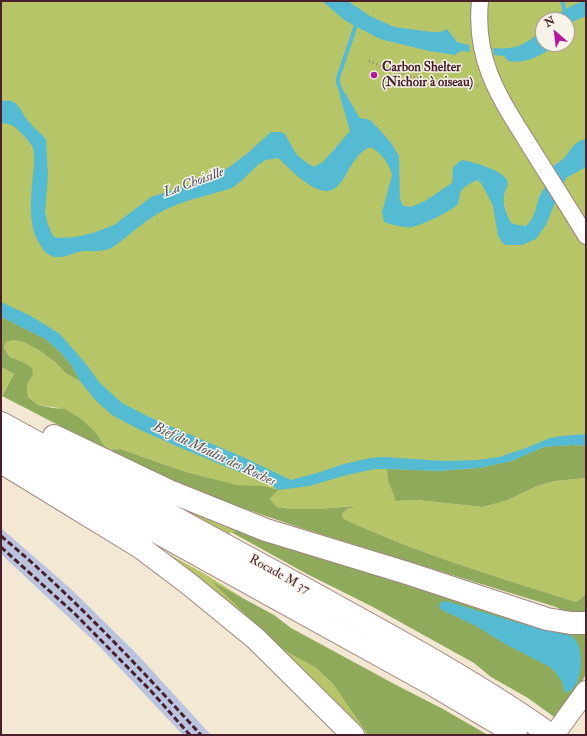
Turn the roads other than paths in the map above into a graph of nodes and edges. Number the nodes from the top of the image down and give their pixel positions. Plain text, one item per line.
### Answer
1 (480, 1) edge
2 (586, 236) edge
3 (1, 410) edge
4 (1, 423) edge
5 (1, 446) edge
6 (1, 462) edge
7 (586, 623) edge
8 (586, 691) edge
9 (586, 711) edge
10 (513, 725) edge
11 (353, 735) edge
12 (553, 735) edge
13 (568, 735) edge

1 - 2 street
3 - 7 highway
4 - 10 highway, Rocade M 37
5 - 10 highway, Rocade M 37
6 - 11 highway
8 - 12 main road
9 - 13 main road
10 - 12 highway, Rocade M 37

